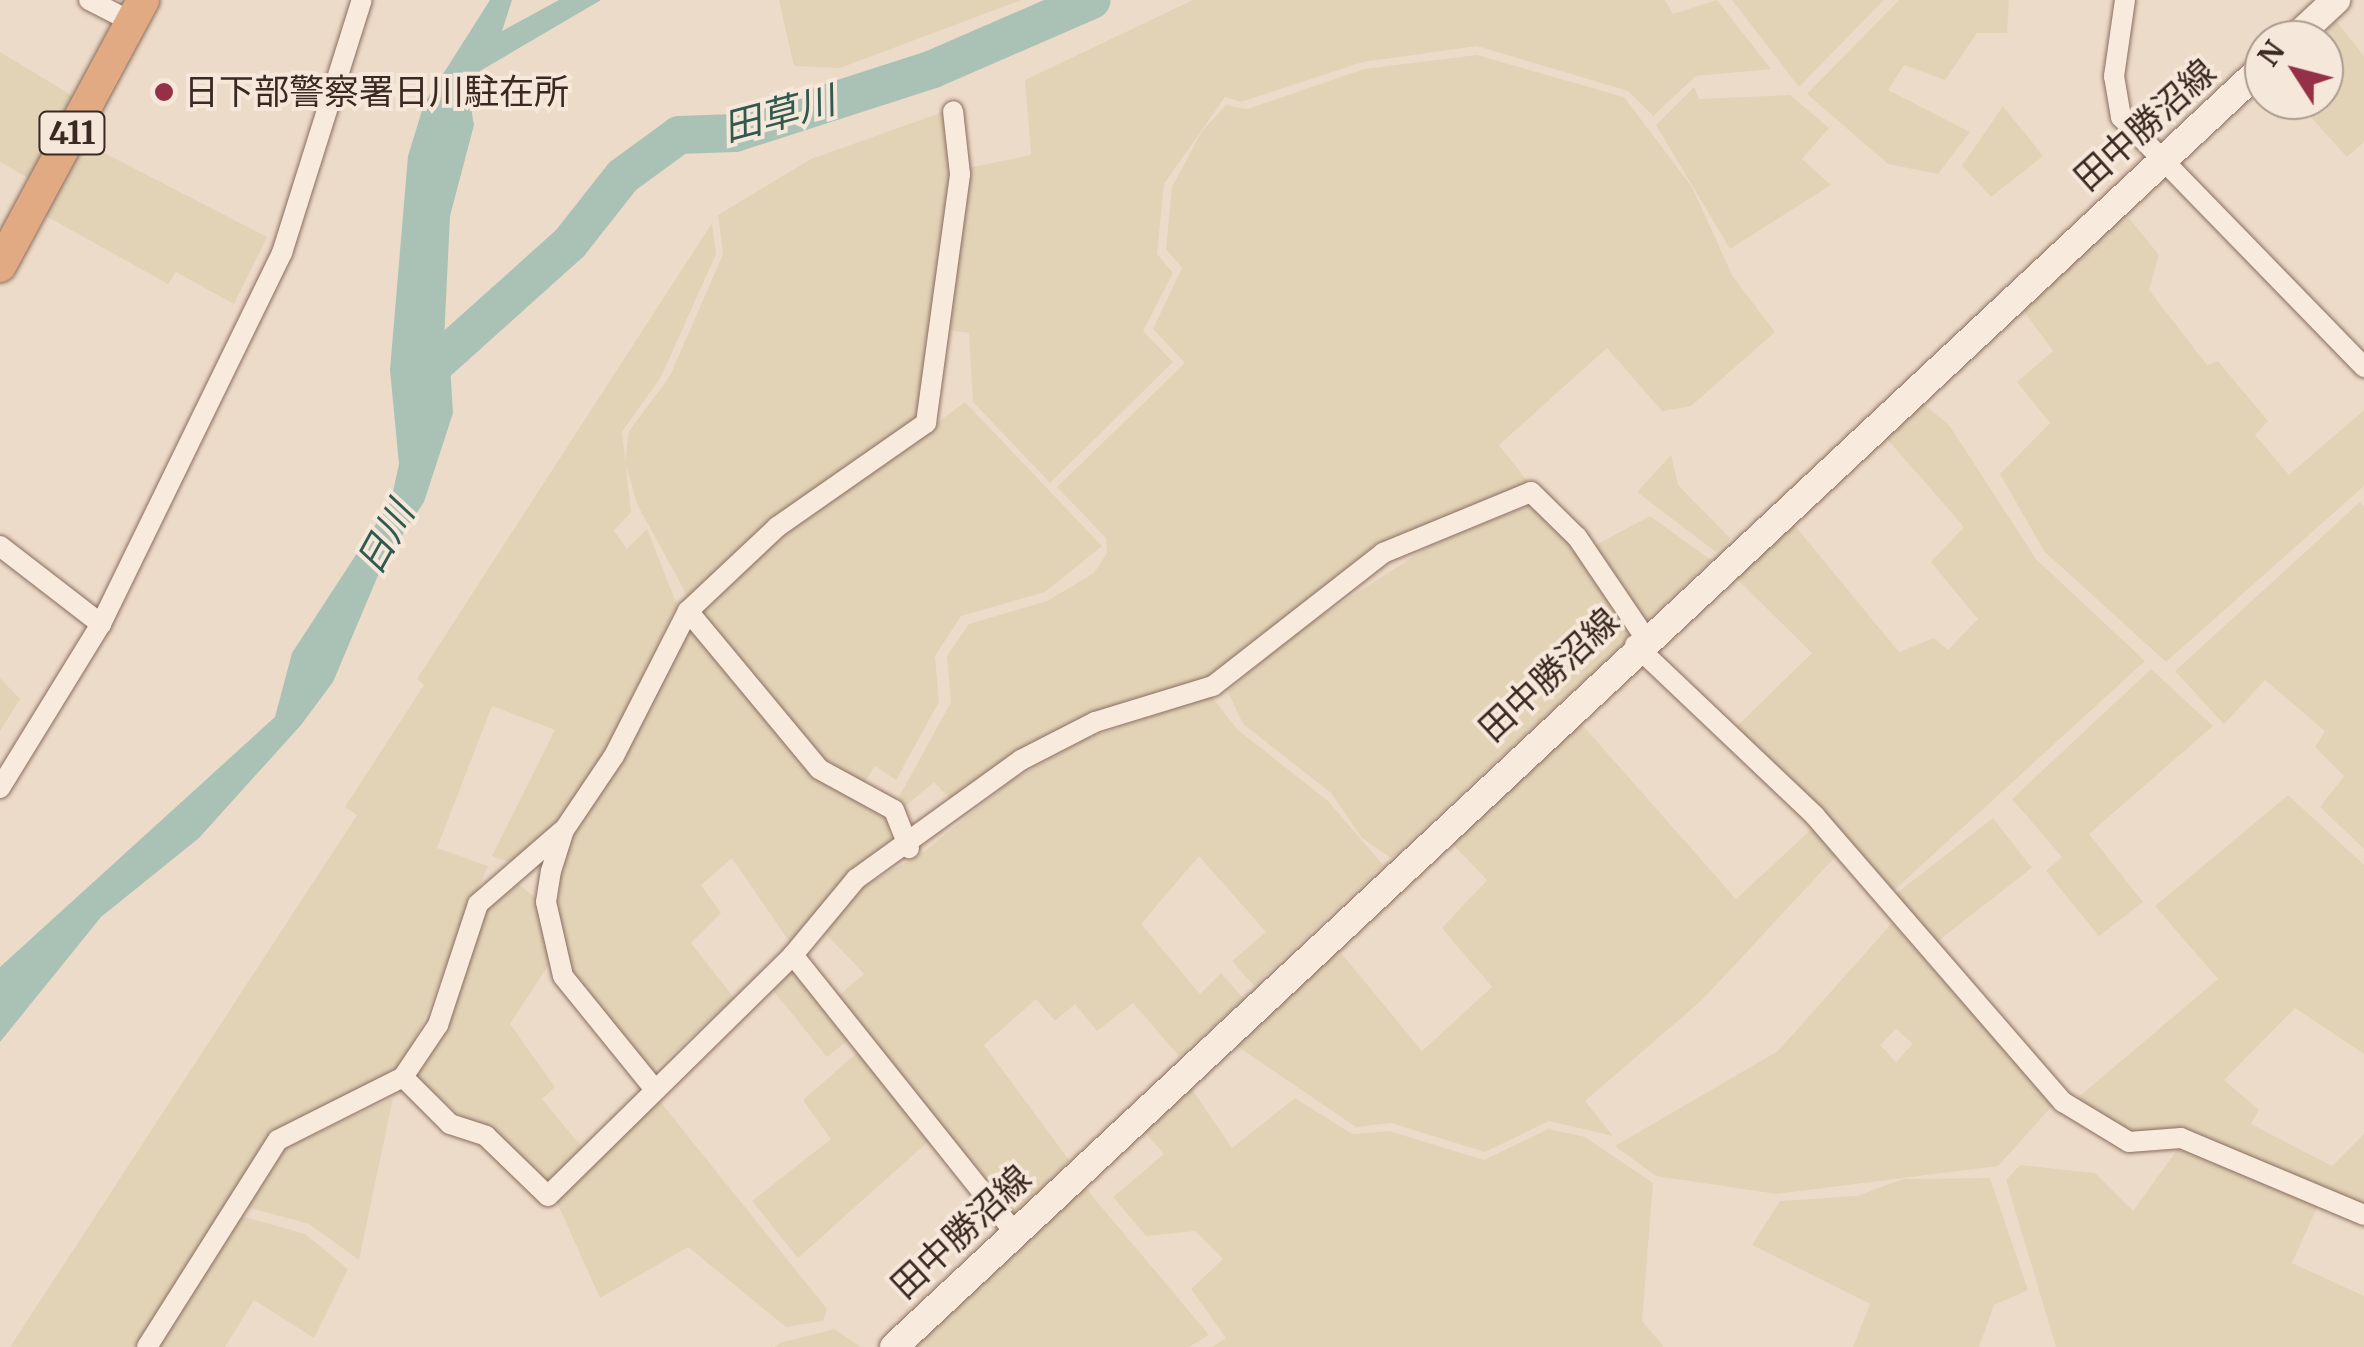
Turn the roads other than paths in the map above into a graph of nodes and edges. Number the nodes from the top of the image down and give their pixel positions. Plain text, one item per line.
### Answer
1 (89, 0) edge
2 (362, 0) edge
3 (2125, 0) edge
4 (2336, 0) edge
5 (138, 11) edge
6 (2314, 20) edge
7 (2244, 84) edge
8 (953, 111) dead end
9 (2162, 160) junction
10 (0, 266) edge
11 (2364, 367) edge
12 (0, 546) edge
13 (688, 610) junction
14 (101, 624) junction
15 (1640, 641) junction
16 (0, 788) edge
17 (564, 830) junction
18 (909, 848) junction
19 (793, 956) junction
20 (403, 1078) junction
21 (652, 1086) junction
22 (2364, 1215) edge
23 (1015, 1232) junction
24 (147, 1347) edge
25 (894, 1347) edge

1 - 5 street
2 - 14 street
3 - 9 street
4 - 6 main road
5 - 10 highway, 411
7 - 9 main road, 田中勝沼線
8 - 13 street
9 - 11 street
9 - 15 main road, 田中勝沼線
12 - 14 street
13 - 17 street
13 - 18 street
14 - 16 street
15 - 18 street
15 - 22 street
15 - 23 main road, 田中勝沼線
17 - 20 street
17 - 21 street
18 - 19 street
19 - 21 street
19 - 23 street
20 - 21 street
20 - 24 street
23 - 25 main road, 田中勝沼線

